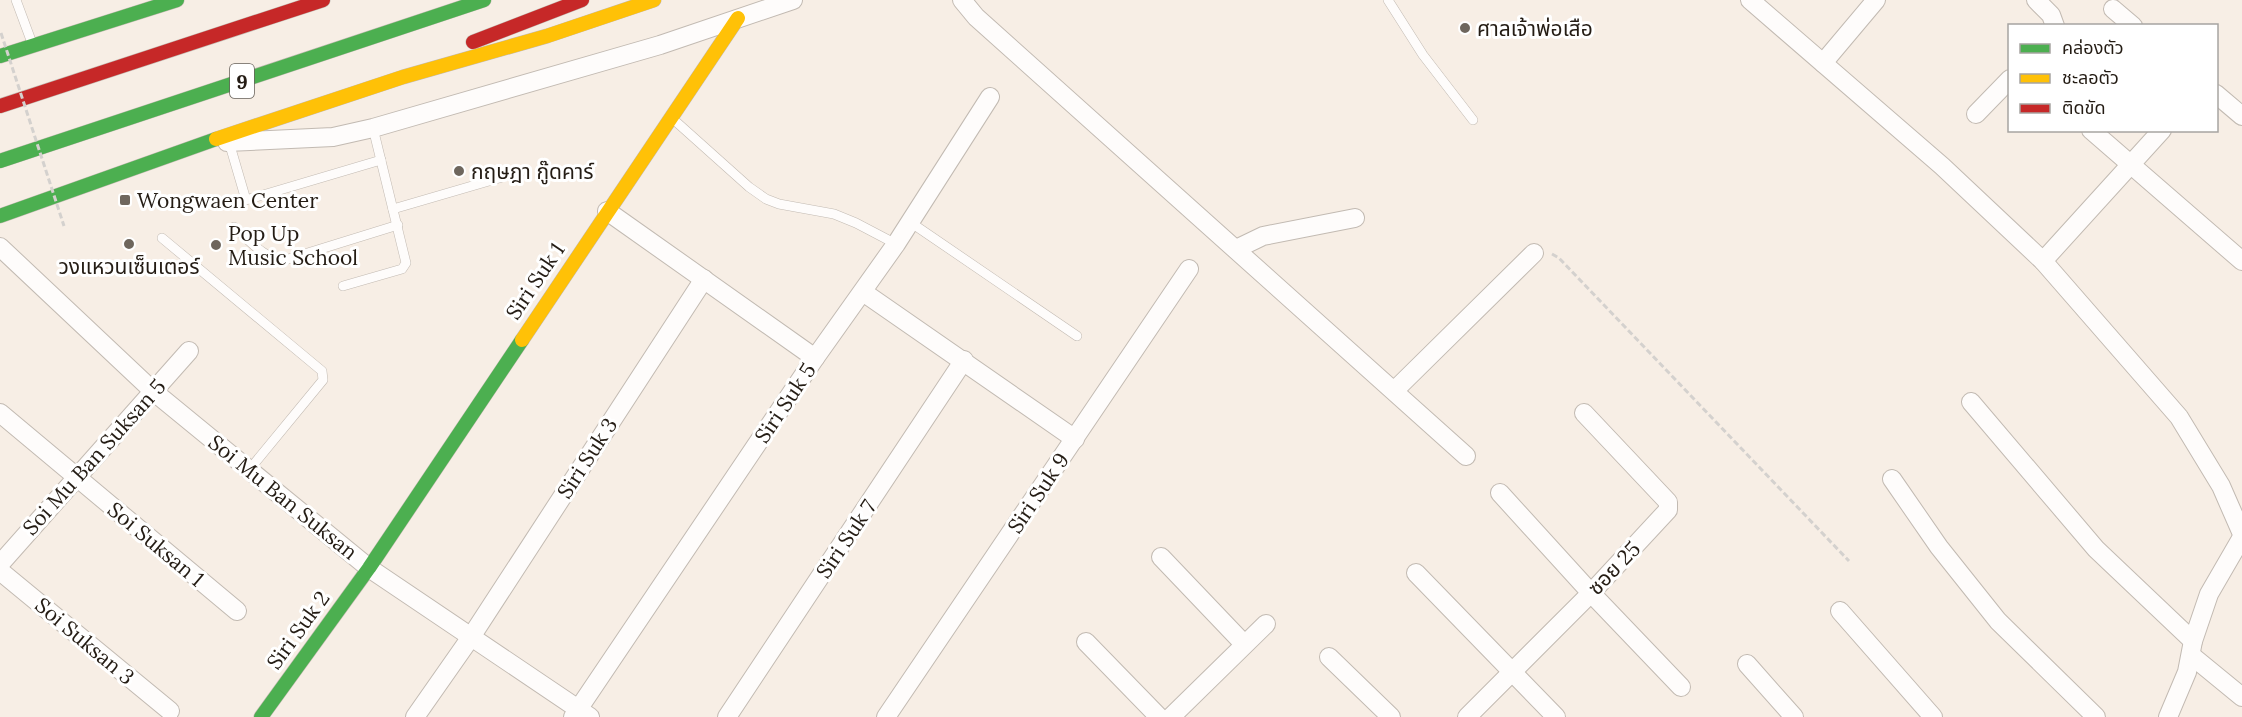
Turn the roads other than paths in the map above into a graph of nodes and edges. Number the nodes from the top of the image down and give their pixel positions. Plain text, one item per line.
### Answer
1 (15, 0) edge
2 (177, 0) edge
3 (323, 0) edge
4 (484, 0) edge
5 (582, 0) edge
6 (654, 0) edge
7 (793, 0) edge
8 (962, 0) edge
9 (1750, 0) edge
10 (1876, 0) edge
11 (2036, 0) edge
12 (1391, 2) edge
13 (2113, 9) dead end
14 (738, 18) junction
15 (2054, 24) edge
16 (2131, 24) edge
17 (33, 45) junction
18 (0, 56) edge
19 (1823, 63) junction
20 (403, 77) junction
21 (2008, 81) edge
22 (2218, 95) edge
23 (990, 97) dead end
24 (0, 105) edge
25 (1976, 114) dead end
26 (2242, 116) edge
27 (672, 118) junction
28 (1473, 120) dead end
29 (373, 128) junction
30 (2093, 132) edge
31 (2160, 132) edge
32 (229, 142) junction
33 (197, 145) junction
34 (381, 160) junction
35 (0, 161) edge
36 (2130, 164) junction
37 (520, 172) dead end
38 (393, 209) junction
39 (607, 211) junction
40 (0, 216) edge
41 (1355, 218) dead end
42 (910, 222) junction
43 (398, 225) junction
44 (234, 227) dead end
45 (162, 238) dead end
46 (896, 244) junction
47 (0, 247) edge
48 (1236, 249) junction
49 (1533, 253) road end
50 (2043, 261) junction
51 (2242, 261) edge
52 (1189, 269) dead end
53 (704, 279) junction
54 (343, 286) dead end
55 (863, 292) junction
56 (1077, 336) dead end
57 (189, 351) dead end
58 (815, 358) junction
59 (964, 360) junction
60 (1395, 390) junction
61 (153, 391) junction
62 (1971, 402) dead end
63 (0, 413) edge
64 (1584, 413) dead end
65 (1075, 439) junction
66 (1466, 456) dead end
67 (249, 470) junction
68 (76, 477) junction
69 (1892, 479) dead end
70 (1500, 493) dead end
71 (2242, 535) edge
72 (1161, 557) dead end
73 (2237, 557) edge
74 (0, 564) edge
75 (369, 568) junction
76 (0, 571) edge
77 (1416, 573) dead end
78 (1591, 593) junction
79 (237, 611) dead end
80 (1840, 611) dead end
81 (1266, 624) dead end
82 (471, 637) junction
83 (1086, 642) dead end
84 (1244, 644) junction
85 (2192, 649) junction
86 (1329, 657) dead end
87 (1747, 664) dead end
88 (1512, 672) junction
89 (1682, 687) dead end
90 (2242, 697) edge
91 (170, 711) dead end
92 (581, 714) edge
93 (261, 717) edge
94 (415, 717) edge
95 (727, 717) edge
96 (886, 717) edge
97 (1159, 717) edge
98 (1171, 717) edge
99 (1391, 717) edge
100 (1467, 717) edge
101 (1556, 717) edge
102 (1794, 717) edge
103 (1933, 717) edge
104 (2096, 717) edge
105 (2168, 717) edge

1 - 17 lane
2 - 17 main road
3 - 24 main road
4 - 35 main road, 9
5 - 20 main road
6 - 20 main road
7 - 14 street
8 - 48 street
9 - 19 street
10 - 19 street
11 - 15 street
12 - 28 lane
13 - 16 street
14 - 27 main road, Siri Suk 1
14 - 29 street
17 - 18 main road
19 - 50 street
20 - 33 main road
21 - 25 street
22 - 26 street
23 - 42 street, Siri Suk 5
27 - 39 main road, Siri Suk 1
27 - 46 lane
29 - 32 street
29 - 34 lane
30 - 36 street
31 - 36 street
32 - 33 street
32 - 34 lane
33 - 40 main road
34 - 38 lane
36 - 50 street
36 - 51 street
37 - 38 lane
38 - 43 lane
39 - 53 street
39 - 75 main road, Siri Suk 1
41 - 48 street
42 - 46 street, Siri Suk 5
42 - 56 lane
43 - 44 lane
43 - 54 lane
45 - 67 lane
46 - 55 street, Siri Suk 5
47 - 61 street, Soi Mu Ban Suksan
48 - 60 street
49 - 60 street
50 - 71 street
52 - 65 street, Siri Suk 9
53 - 58 street
53 - 82 street, Siri Suk 3
55 - 58 street, Siri Suk 5
55 - 59 street
57 - 61 street, Soi Mu Ban Suksan 5
58 - 92 street, Siri Suk 5
59 - 65 street
59 - 95 street, Siri Suk 7
60 - 66 street
61 - 67 street, Soi Mu Ban Suksan
61 - 68 street, Soi Mu Ban Suksan 5
62 - 85 street
63 - 68 street, Soi Suksan 1
64 - 78 street, ซอย 25
65 - 96 street, Siri Suk 9
67 - 75 street, Soi Mu Ban Suksan
68 - 74 street, Soi Mu Ban Suksan 5
68 - 79 street, Soi Suksan 1
69 - 104 street
70 - 78 street
71 - 73 street
72 - 84 street
73 - 85 street
75 - 82 street, Soi Mu Ban Suksan
75 - 93 main road, Siri Suk 2
76 - 91 street, Soi Suksan 3
77 - 88 street
78 - 88 street, ซอย 25
78 - 89 street
80 - 103 street
81 - 84 street
82 - 92 street, Soi Mu Ban Suksan
82 - 94 street, Siri Suk 3
83 - 97 street
84 - 98 street
85 - 90 street
85 - 105 street
86 - 99 street
87 - 102 street
88 - 100 street, ซอย 25
88 - 101 street

